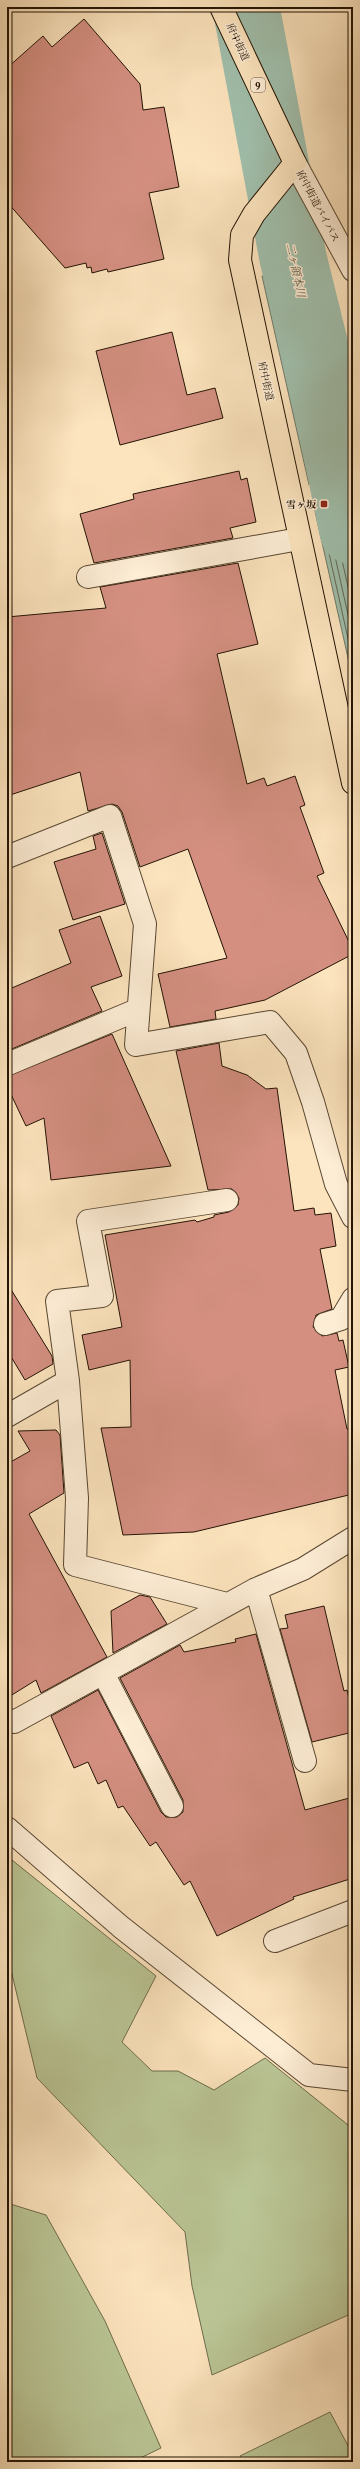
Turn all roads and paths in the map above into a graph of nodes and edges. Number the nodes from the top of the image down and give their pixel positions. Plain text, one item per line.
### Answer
1 (222, 7) edge
2 (295, 163) junction
3 (353, 270) edge
4 (299, 539) junction
5 (88, 576) dead end
6 (353, 783) edge
7 (7, 856) edge
8 (137, 1010) junction
9 (8, 1064) edge
10 (227, 1200) dead end
11 (353, 1217) edge
12 (353, 1299) edge
13 (325, 1324) dead end
14 (68, 1381) junction
15 (7, 1416) edge
16 (353, 1538) edge
17 (256, 1589) junction
18 (227, 1604) junction
19 (103, 1673) junction
20 (7, 1719) edge
21 (305, 1761) dead end
22 (172, 1806) dead end
23 (7, 1828) edge
24 (353, 1911) edge
25 (275, 1941) dead end
26 (353, 2080) edge

1 - 2 main road, 府中街道 / 9
2 - 3 street, 府中街道バイパス
2 - 4 main road, 府中街道
4 - 5 street
4 - 6 main road, 府中街道
7 - 8 street
8 - 9 street
8 - 11 street
10 - 14 street
12 - 13 street
14 - 15 street
14 - 18 street
16 - 17 street
17 - 18 street
17 - 21 street
18 - 19 street
19 - 20 street
19 - 22 street
23 - 26 street
24 - 25 street

